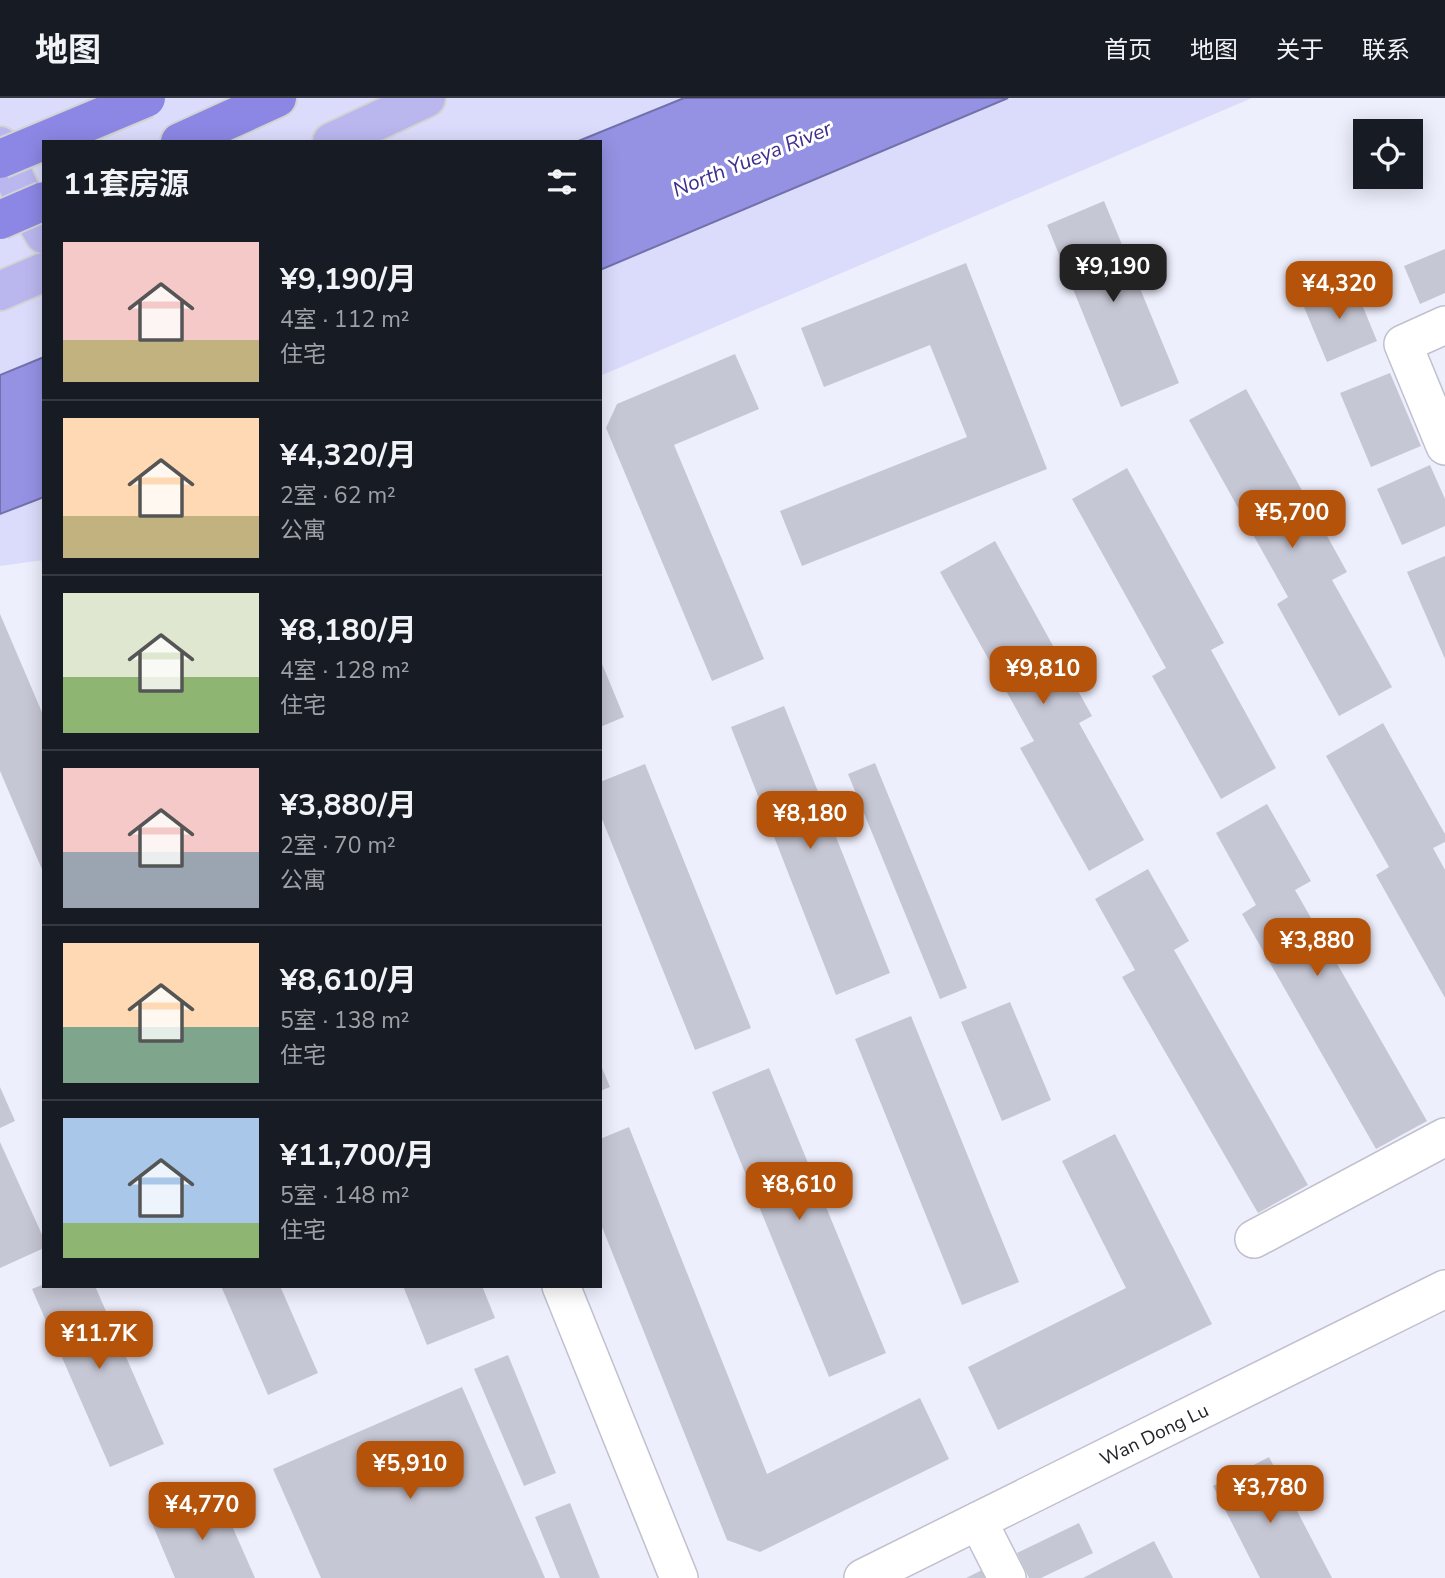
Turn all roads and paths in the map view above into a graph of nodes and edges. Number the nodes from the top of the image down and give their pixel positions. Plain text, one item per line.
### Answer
1 (146, 98) edge
2 (276, 98) edge
3 (426, 98) edge
4 (45, 140) edge
5 (184, 140) edge
6 (336, 140) edge
7 (42, 141) edge
8 (0, 146) edge
9 (0, 159) edge
10 (42, 202) edge
11 (0, 220) edge
12 (42, 231) edge
13 (42, 273) edge
14 (0, 291) edge
15 (1445, 325) edge
16 (1445, 446) edge
17 (1445, 1137) edge
18 (1254, 1239) dead end
19 (562, 1288) edge
20 (1445, 1289) edge
21 (978, 1521) junction
22 (679, 1578) edge
23 (863, 1578) edge
24 (1007, 1578) edge

1 - 4 highway, bridge
2 - 5 highway
3 - 6 main road
7 - 9 highway, bridge
8 - 12 main road
10 - 11 highway, bridge
13 - 14 main road
15 - 16 street
17 - 18 street
19 - 22 street
20 - 21 street, Wan Dong Lu
21 - 23 street, Wan Dong Lu
21 - 24 street

